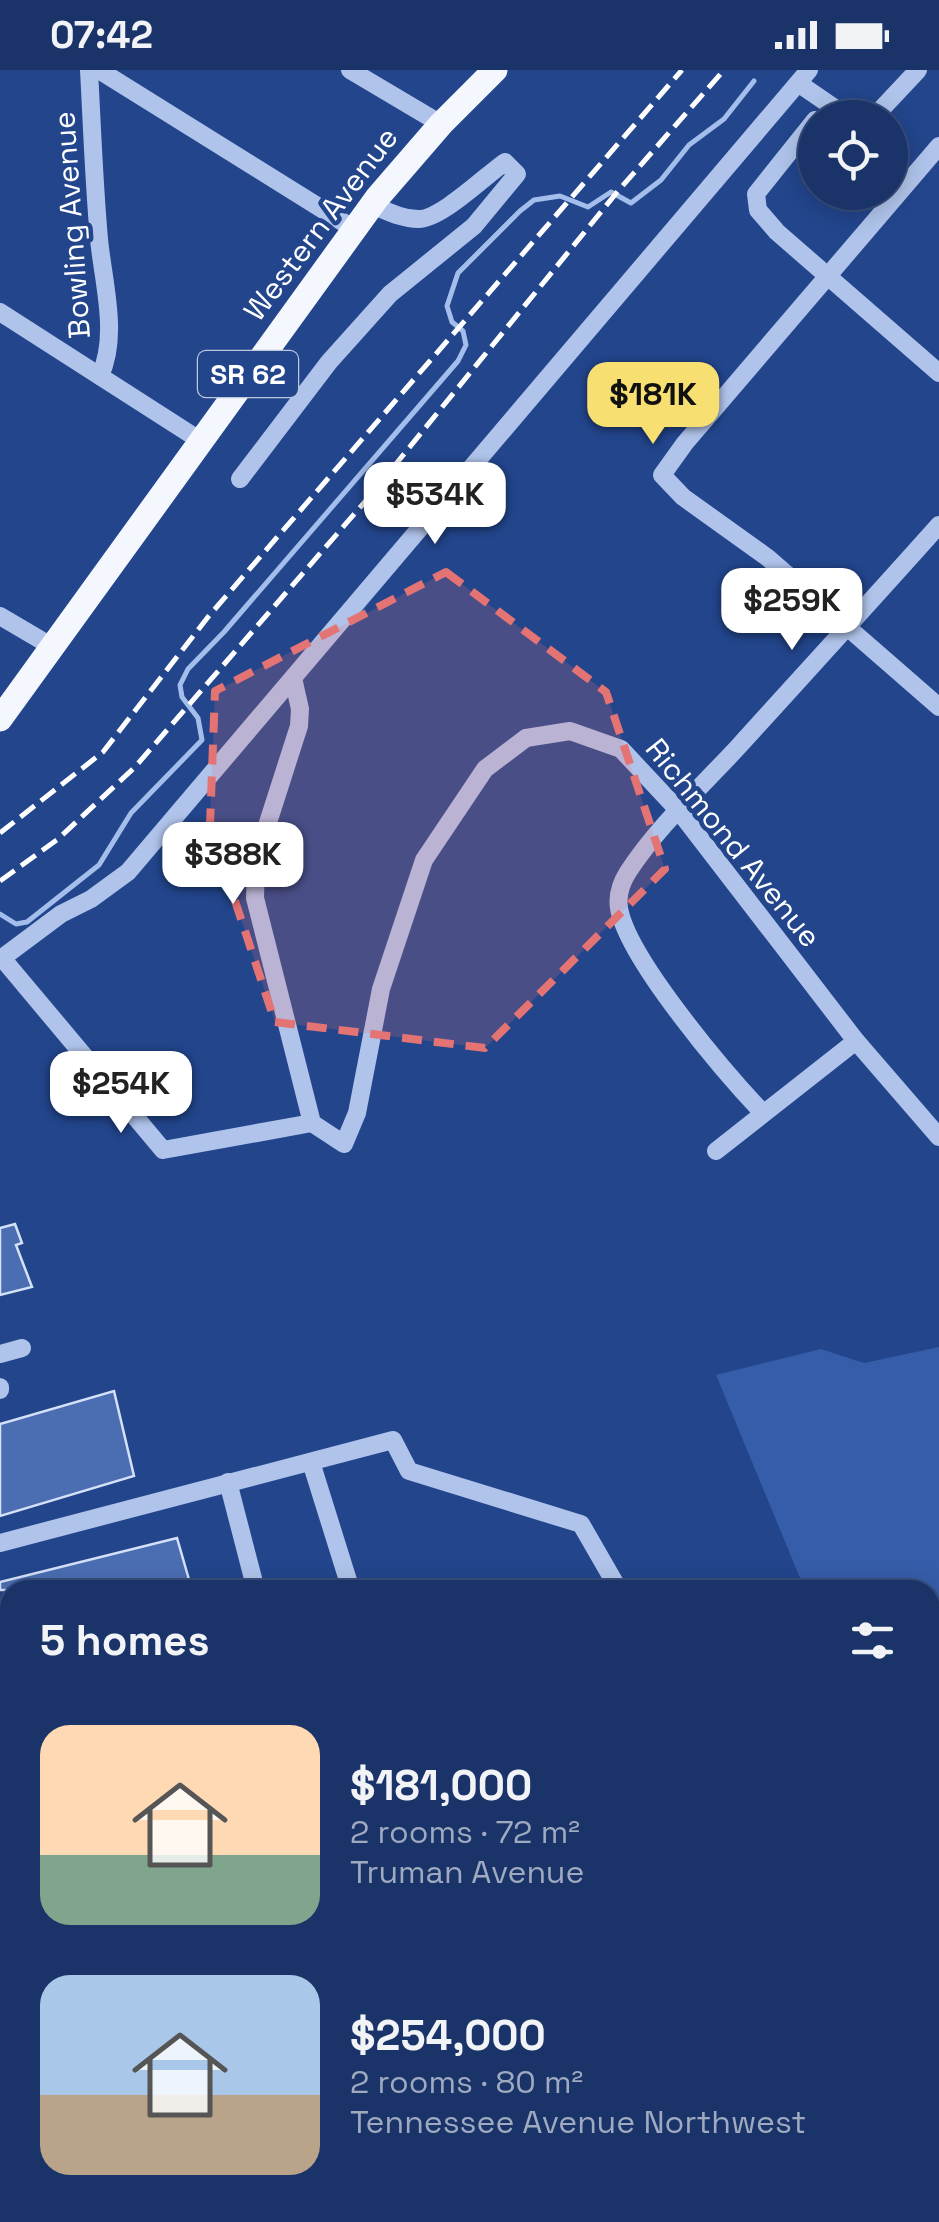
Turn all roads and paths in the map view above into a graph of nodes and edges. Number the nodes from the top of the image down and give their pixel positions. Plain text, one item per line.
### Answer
1 (89, 70) edge
2 (99, 70) edge
3 (350, 70) edge
4 (495, 70) edge
5 (918, 70) edge
6 (804, 76) edge
7 (814, 100) edge
8 (890, 100) edge
9 (441, 124) junction
10 (798, 142) edge
11 (939, 146) edge
12 (372, 205) junction
13 (354, 228) junction
14 (828, 277) junction
15 (0, 312) edge
16 (939, 373) edge
17 (100, 376) junction
18 (200, 441) junction
19 (240, 480) dead end
20 (939, 525) edge
21 (0, 616) edge
22 (847, 627) junction
23 (51, 646) junction
24 (293, 678) junction
25 (939, 707) edge
26 (0, 719) edge
27 (679, 811) junction
28 (2, 958) edge
29 (856, 1041) junction
30 (762, 1113) junction
31 (312, 1123) junction
32 (939, 1137) edge
33 (716, 1151) dead end
34 (22, 1348) dead end
35 (0, 1354) edge
36 (311, 1462) junction
37 (228, 1482) junction
38 (0, 1543) edge
39 (253, 1580) edge
40 (348, 1580) edge
41 (613, 1580) edge

1 - 17 street, Bowling Avenue
2 - 13 street
3 - 9 street
4 - 9 main road, Western Avenue / SR 62
5 - 8 street
6 - 7 street
6 - 24 street
9 - 12 main road, Western Avenue / SR 62
10 - 14 street
11 - 14 street
12 - 13 main road, Western Avenue / SR 62
12 - 19 street
13 - 18 main road, Western Avenue / SR 62
14 - 16 street
14 - 22 street
15 - 17 street
17 - 18 street
18 - 23 main road, Western Avenue / SR 62
20 - 22 street
21 - 23 street
22 - 25 street
22 - 27 street
23 - 26 main road, Western Avenue / SR 62
24 - 28 street
24 - 31 street
27 - 29 street, Richmond Avenue
27 - 30 street
27 - 31 street, Richmond Avenue
28 - 31 street
29 - 30 street
29 - 32 street, Richmond Avenue
30 - 33 street
34 - 35 street
36 - 37 street
36 - 40 street
36 - 41 street
37 - 38 street
37 - 39 street

